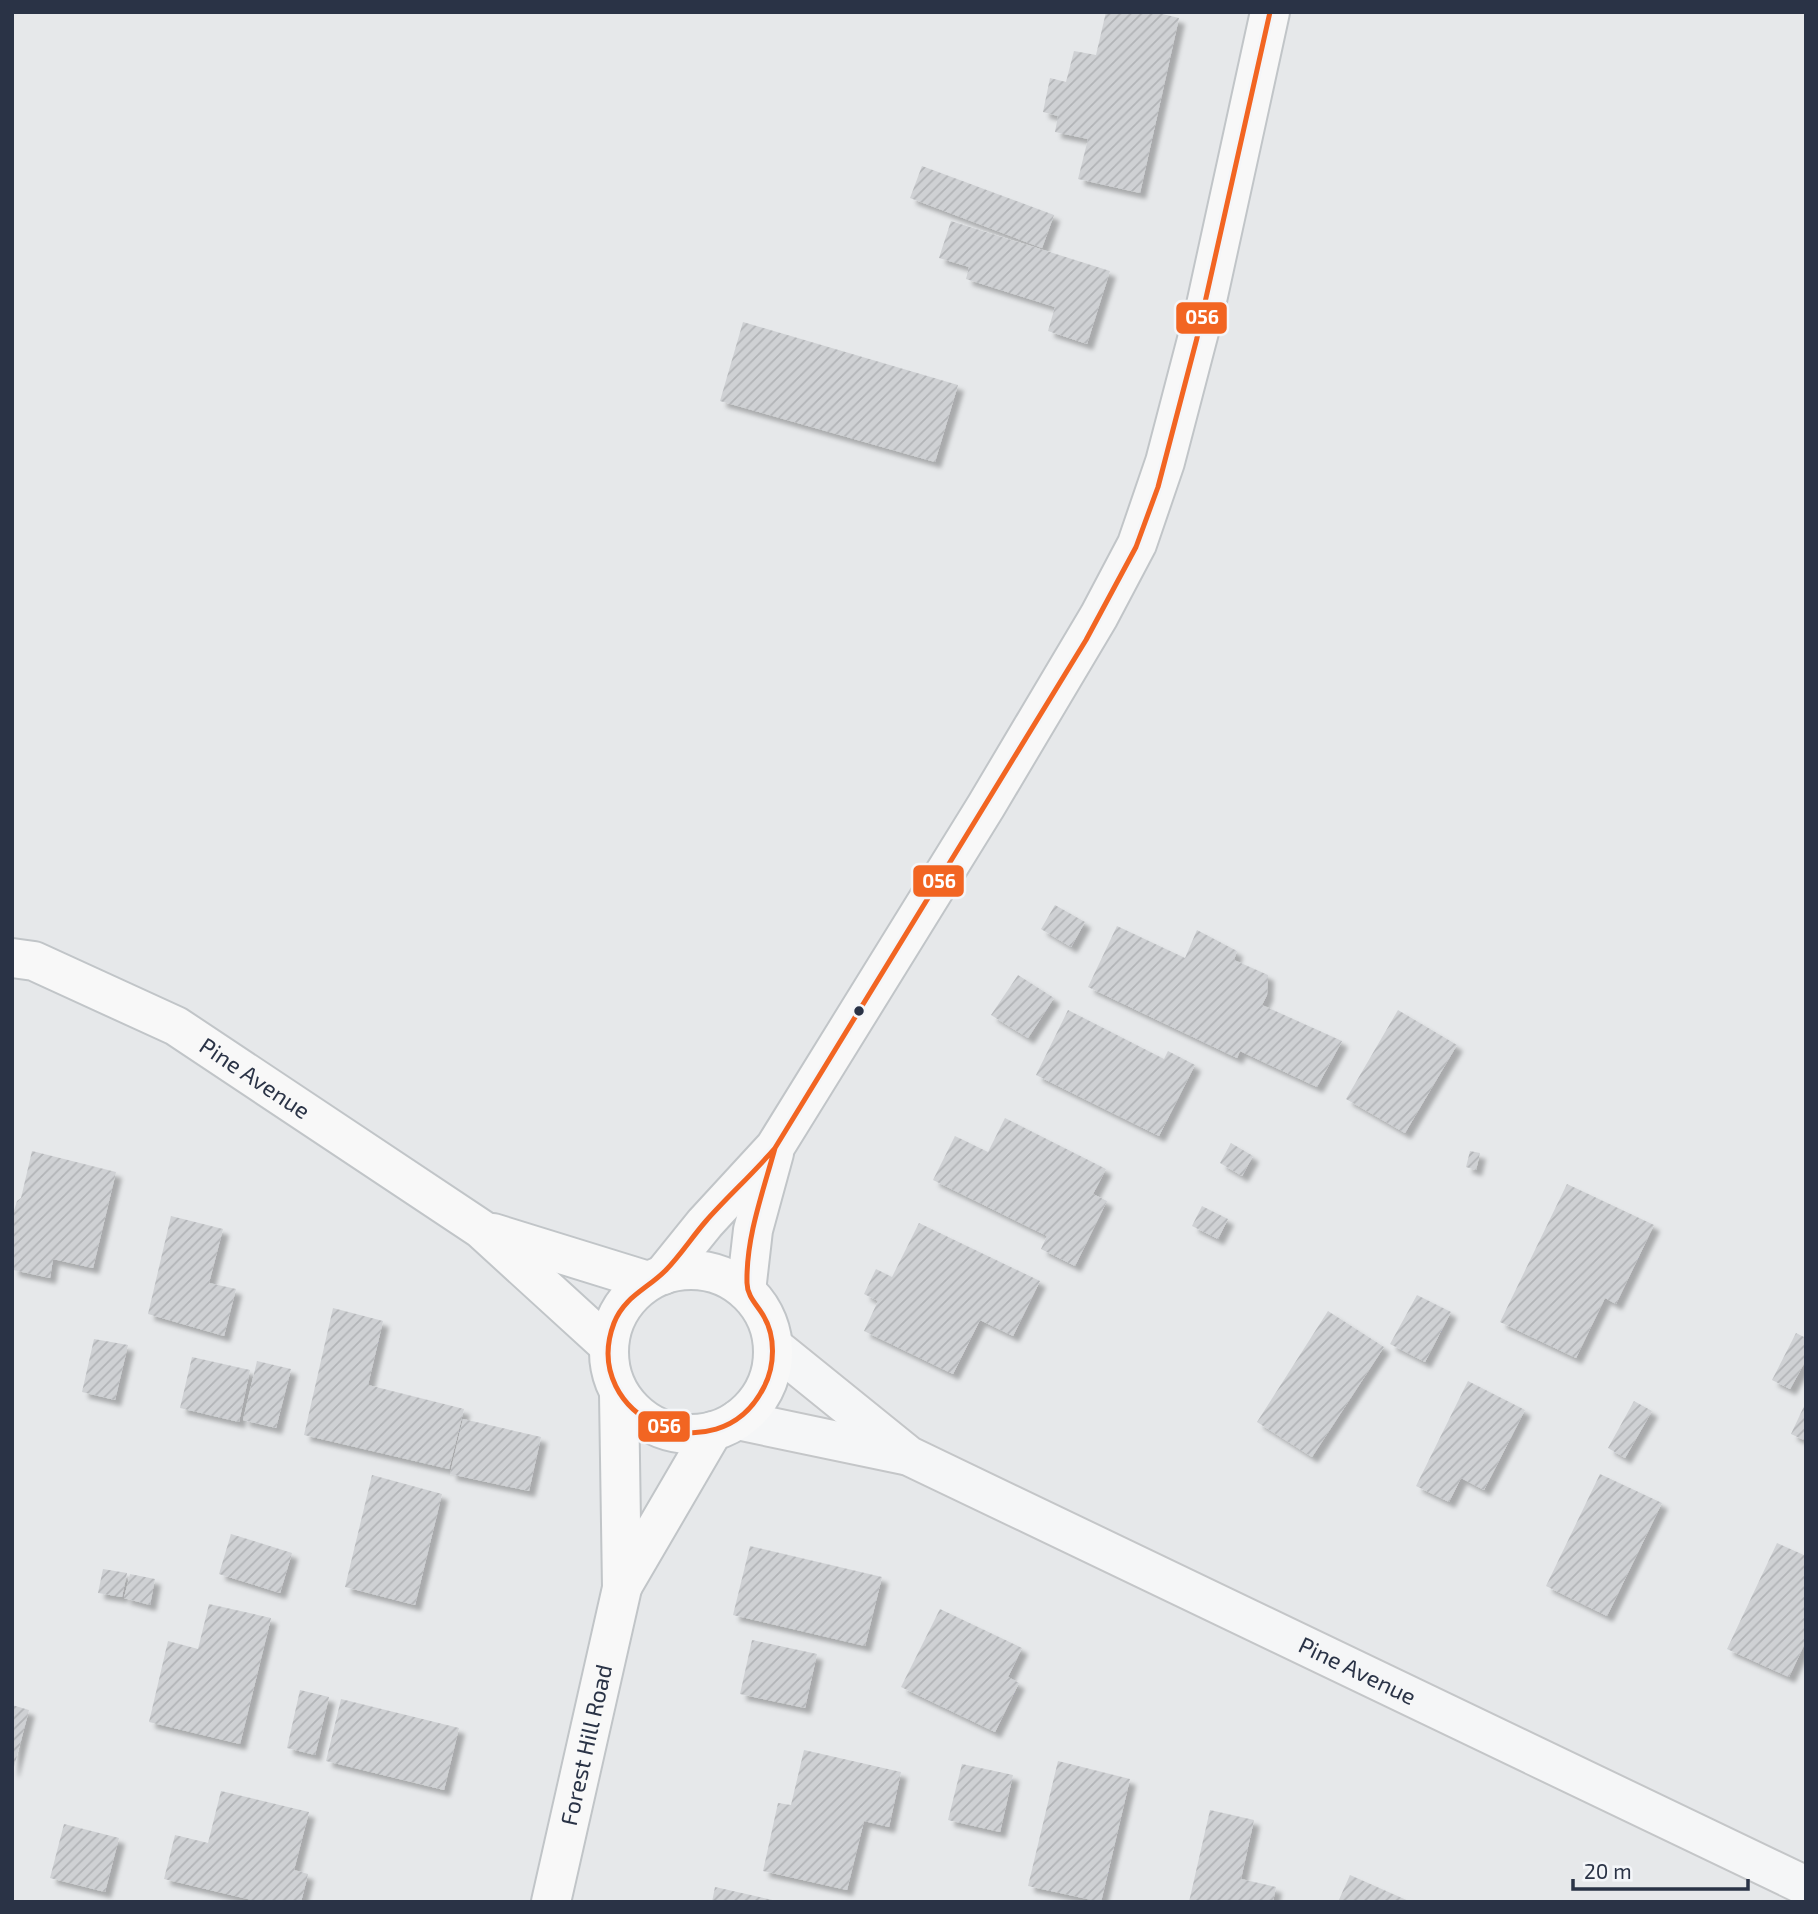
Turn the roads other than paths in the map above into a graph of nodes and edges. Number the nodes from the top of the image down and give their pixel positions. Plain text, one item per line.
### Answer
1 (1270, 12) edge
2 (12, 958) edge
3 (775, 1147) junction
4 (481, 1229) junction
5 (655, 1278) junction
6 (746, 1291) junction
7 (608, 1345) junction
8 (773, 1346) junction
9 (619, 1394) junction
10 (725, 1426) junction
11 (909, 1456) junction
12 (622, 1588) junction
13 (1806, 1886) edge
14 (551, 1902) edge

1 - 3 main road
2 - 4 main road, Pine Avenue
3 - 5 main road
3 - 6 main road
4 - 5 main road, Pine Avenue
4 - 7 main road, Pine Avenue
5 - 6 main road
5 - 7 main road
6 - 8 main road
7 - 9 main road
8 - 10 main road
8 - 11 street, Pine Avenue
9 - 10 main road
9 - 12 main road, Forest Hill Road
10 - 11 street, Pine Avenue
10 - 12 main road, Forest Hill Road
11 - 13 street, Pine Avenue
12 - 14 main road, Forest Hill Road

